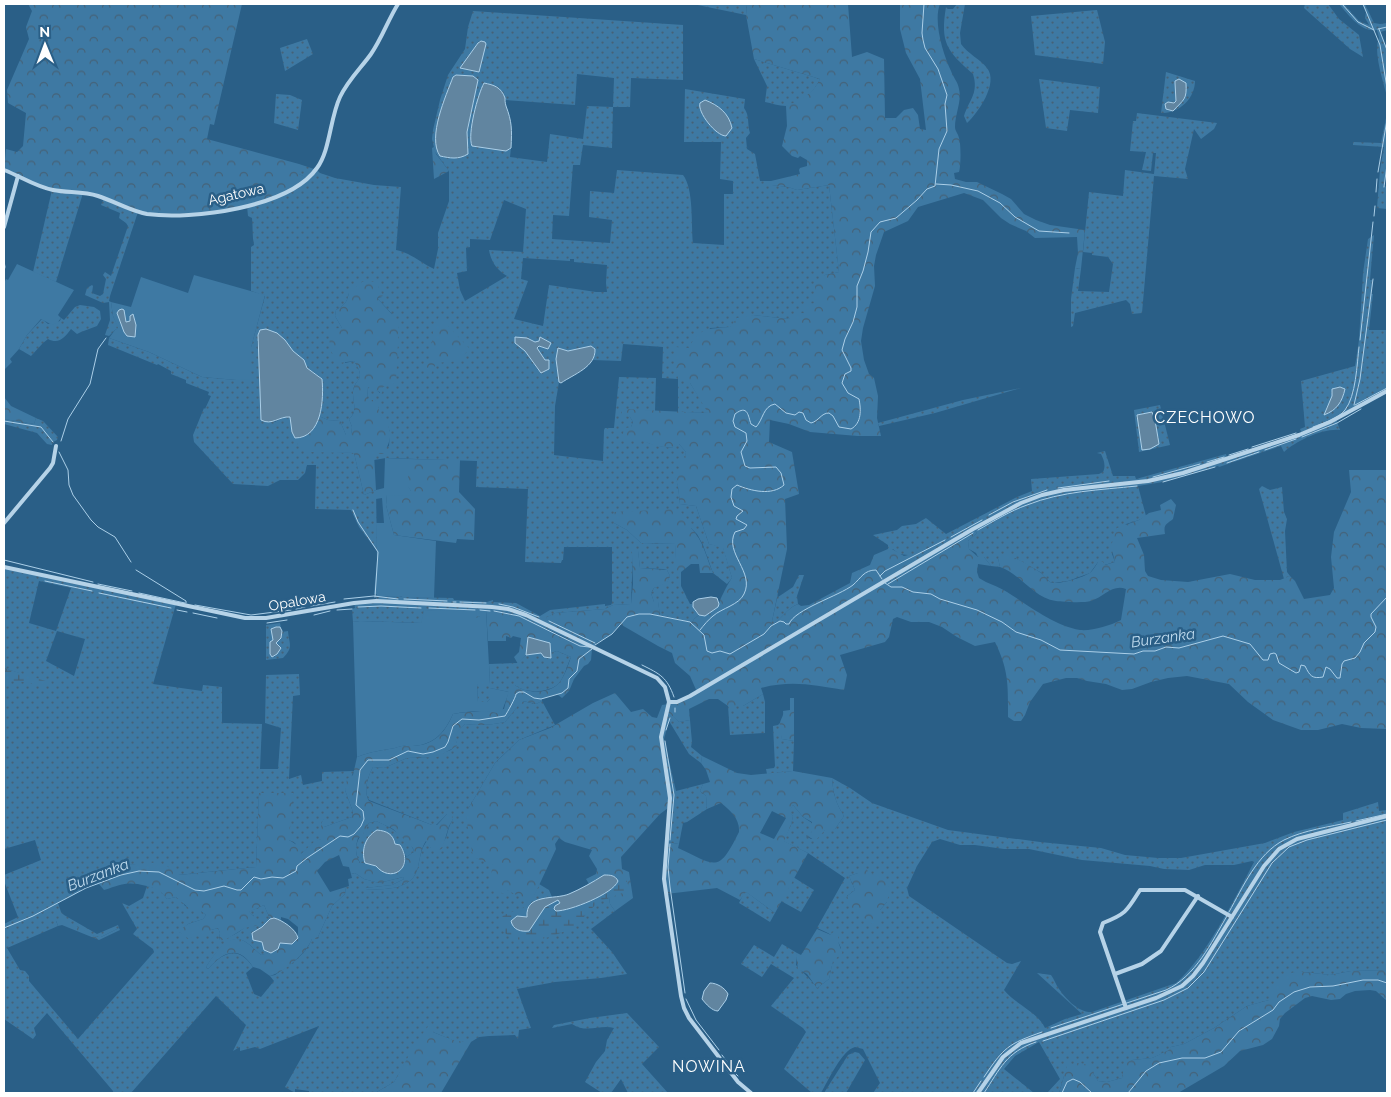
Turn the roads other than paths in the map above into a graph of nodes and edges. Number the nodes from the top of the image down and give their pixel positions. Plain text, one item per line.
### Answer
1 (398, 4) edge
2 (4, 170) edge
3 (18, 176) junction
4 (4, 227) edge
5 (1387, 391) edge
6 (56, 446) dead end
7 (4, 524) edge
8 (4, 567) edge
9 (669, 702) junction
10 (1387, 816) edge
11 (1198, 896) junction
12 (1232, 917) junction
13 (1115, 974) junction
14 (1126, 1008) junction
15 (752, 1093) edge
16 (978, 1093) edge

1 - 3 street, Agatowa
2 - 3 street, Agatowa
3 - 4 street
5 - 9 street
6 - 7 street
8 - 9 street, Opalowa
9 - 15 street
10 - 12 street
11 - 12 street
11 - 13 street
11 - 13 street
12 - 14 street
13 - 14 street
14 - 16 street

